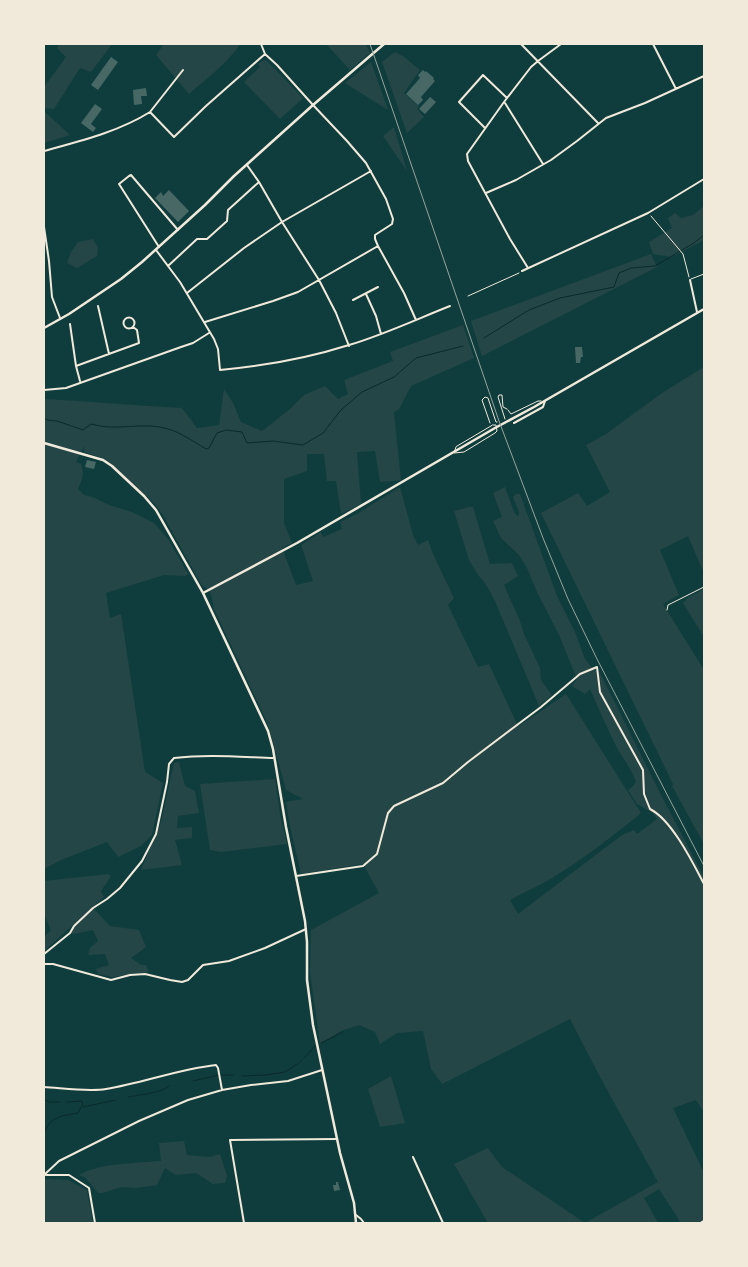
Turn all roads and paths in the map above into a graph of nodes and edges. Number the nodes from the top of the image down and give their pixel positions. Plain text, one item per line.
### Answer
1 (262, 44) edge
2 (384, 44) edge
3 (521, 44) edge
4 (561, 44) edge
5 (653, 44) edge
6 (265, 54) junction
7 (538, 61) junction
8 (183, 70) dead end
9 (704, 76) edge
10 (676, 89) junction
11 (507, 98) junction
12 (504, 102) junction
13 (313, 105) junction
14 (150, 112) junction
15 (598, 123) junction
16 (485, 128) junction
17 (44, 151) edge
18 (543, 164) junction
19 (247, 165) junction
20 (371, 171) junction
21 (704, 179) edge
22 (259, 182) junction
23 (486, 193) junction
24 (648, 213) junction
25 (282, 222) junction
26 (44, 227) edge
27 (178, 230) junction
28 (378, 246) junction
29 (160, 247) junction
30 (156, 250) junction
31 (168, 266) junction
32 (528, 268) junction
33 (522, 271) joint
34 (704, 274) edge
35 (319, 280) junction
36 (690, 280) junction
37 (378, 287) dead end
38 (186, 293) junction
39 (366, 294) junction
40 (468, 296) dead end
41 (353, 300) dead end
42 (98, 306) dead end
43 (450, 306) dead end
44 (704, 309) edge
45 (698, 313) junction
46 (61, 319) junction
47 (416, 320) junction
48 (204, 323) junction
49 (70, 324) dead end
50 (133, 327) junction
51 (44, 328) edge
52 (209, 333) junction
53 (382, 334) junction
54 (349, 346) junction
55 (109, 354) junction
56 (76, 366) junction
57 (80, 382) junction
58 (44, 390) edge
59 (545, 401) junction
60 (508, 410) joint
61 (505, 419) dead end
62 (496, 422) dead end
63 (514, 423) dead end
64 (491, 426) junction
65 (44, 442) edge
66 (454, 453) junction
67 (704, 587) edge
68 (203, 593) junction
69 (667, 610) dead end
70 (274, 758) junction
71 (296, 876) junction
72 (704, 884) edge
73 (306, 929) junction
74 (44, 954) edge
75 (44, 964) edge
76 (322, 1070) junction
77 (44, 1087) edge
78 (222, 1090) junction
79 (337, 1139) junction
80 (414, 1157) dead end
81 (44, 1175) edge
82 (356, 1216) junction
83 (704, 1221) edge
84 (95, 1223) edge
85 (244, 1223) edge
86 (356, 1223) edge
87 (364, 1223) edge
88 (443, 1223) edge
89 (701, 1223) edge

1 - 6 street
2 - 13 street
3 - 7 street
4 - 7 street
5 - 10 street
6 - 13 street
6 - 14 street
7 - 11 street
7 - 15 street
8 - 14 street
9 - 10 street
10 - 15 street
11 - 12 street
11 - 16 street
12 - 16 street
12 - 18 street
13 - 19 street
13 - 20 street
14 - 17 street
15 - 18 street
16 - 23 street
18 - 23 street
19 - 22 street
19 - 27 street
20 - 25 street
20 - 28 street
21 - 24 street
22 - 25 street
22 - 31 street
23 - 32 street
24 - 32 street
24 - 36 path
25 - 35 street
25 - 38 street
26 - 46 street
27 - 29 street
27 - 29 street
28 - 35 street
28 - 47 street
29 - 30 street
30 - 31 street
30 - 46 street
31 - 38 street
32 - 33 street
33 - 40 path
34 - 36 lane
35 - 48 street
35 - 54 street
36 - 45 street
37 - 39 street
38 - 48 street
39 - 41 street
39 - 53 street
42 - 55 street
43 - 47 street
44 - 45 street
45 - 59 street
46 - 51 street
47 - 53 street
48 - 52 street
49 - 56 street
50 - 50 street
50 - 55 street
52 - 54 street
52 - 57 street
53 - 54 street
55 - 56 street
56 - 57 street
57 - 58 street
59 - 60 lane
59 - 63 street
59 - 66 street
60 - 61 path
62 - 64 path
64 - 66 lane
64 - 66 lane
65 - 68 street
66 - 68 street
67 - 69 lane
68 - 70 street
70 - 71 street
70 - 74 street
71 - 72 street
71 - 73 street
73 - 75 street
73 - 76 street
76 - 78 street
76 - 79 street
77 - 78 street
78 - 81 street
79 - 82 street
79 - 85 street
80 - 88 street
81 - 84 street
82 - 86 street
82 - 87 street
83 - 89 street

